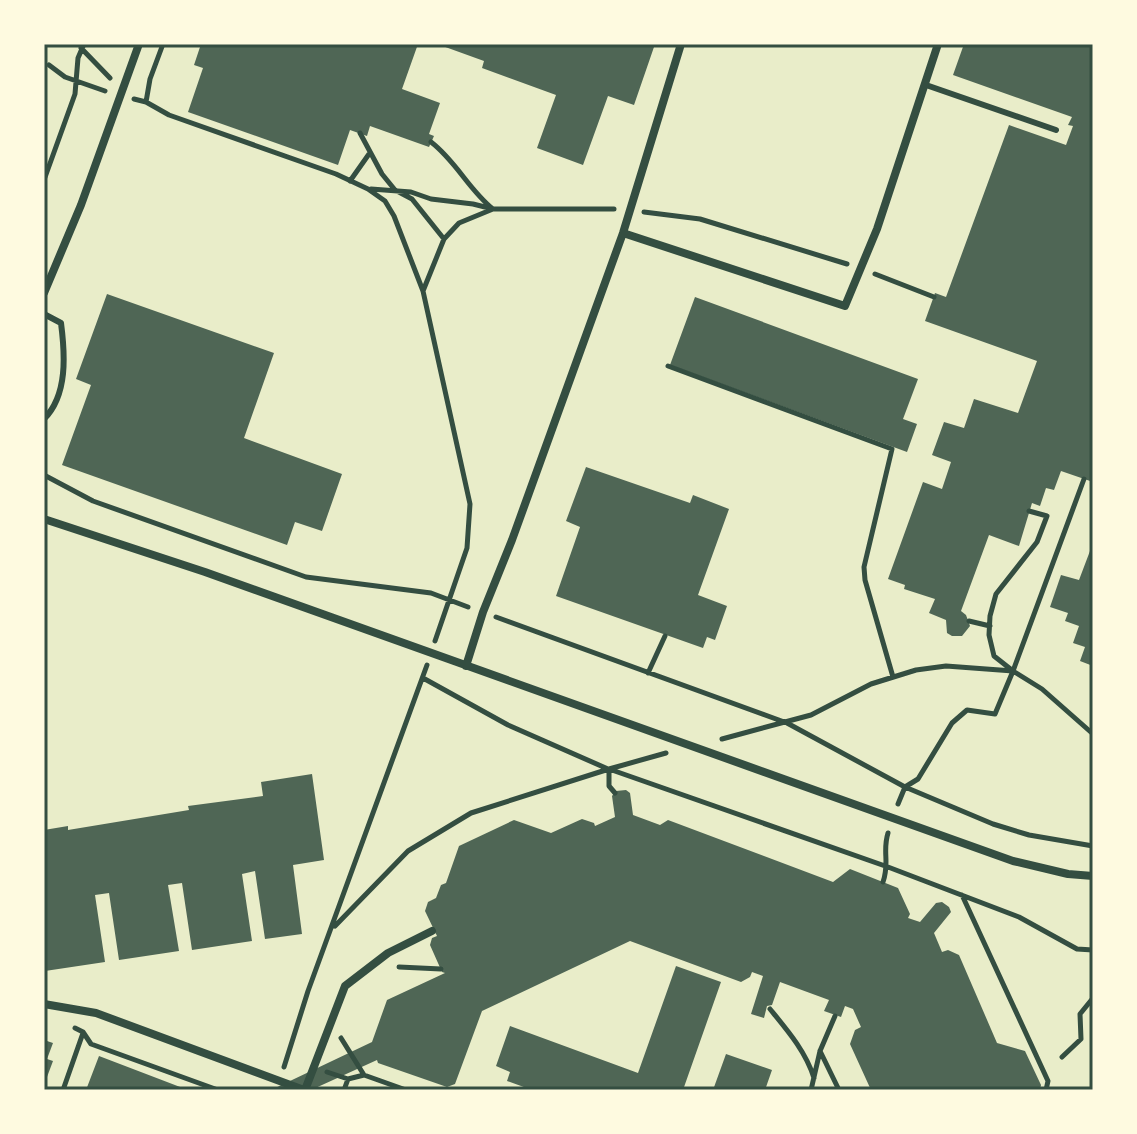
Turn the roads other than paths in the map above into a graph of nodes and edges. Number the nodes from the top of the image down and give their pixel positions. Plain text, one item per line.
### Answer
1 (139, 44) edge
2 (681, 44) edge
3 (938, 44) edge
4 (926, 85) junction
5 (1056, 130) dead end
6 (623, 233) junction
7 (44, 293) edge
8 (44, 314) edge
9 (44, 419) edge
10 (44, 519) edge
11 (466, 666) junction
12 (1093, 876) edge
13 (432, 931) dead end
14 (44, 1004) edge
15 (304, 1090) edge

1 - 7 street
2 - 6 street
3 - 4 street
4 - 5 lane
4 - 6 street
6 - 11 street
8 - 9 lane
10 - 11 street
11 - 12 street
13 - 15 street
14 - 15 street

